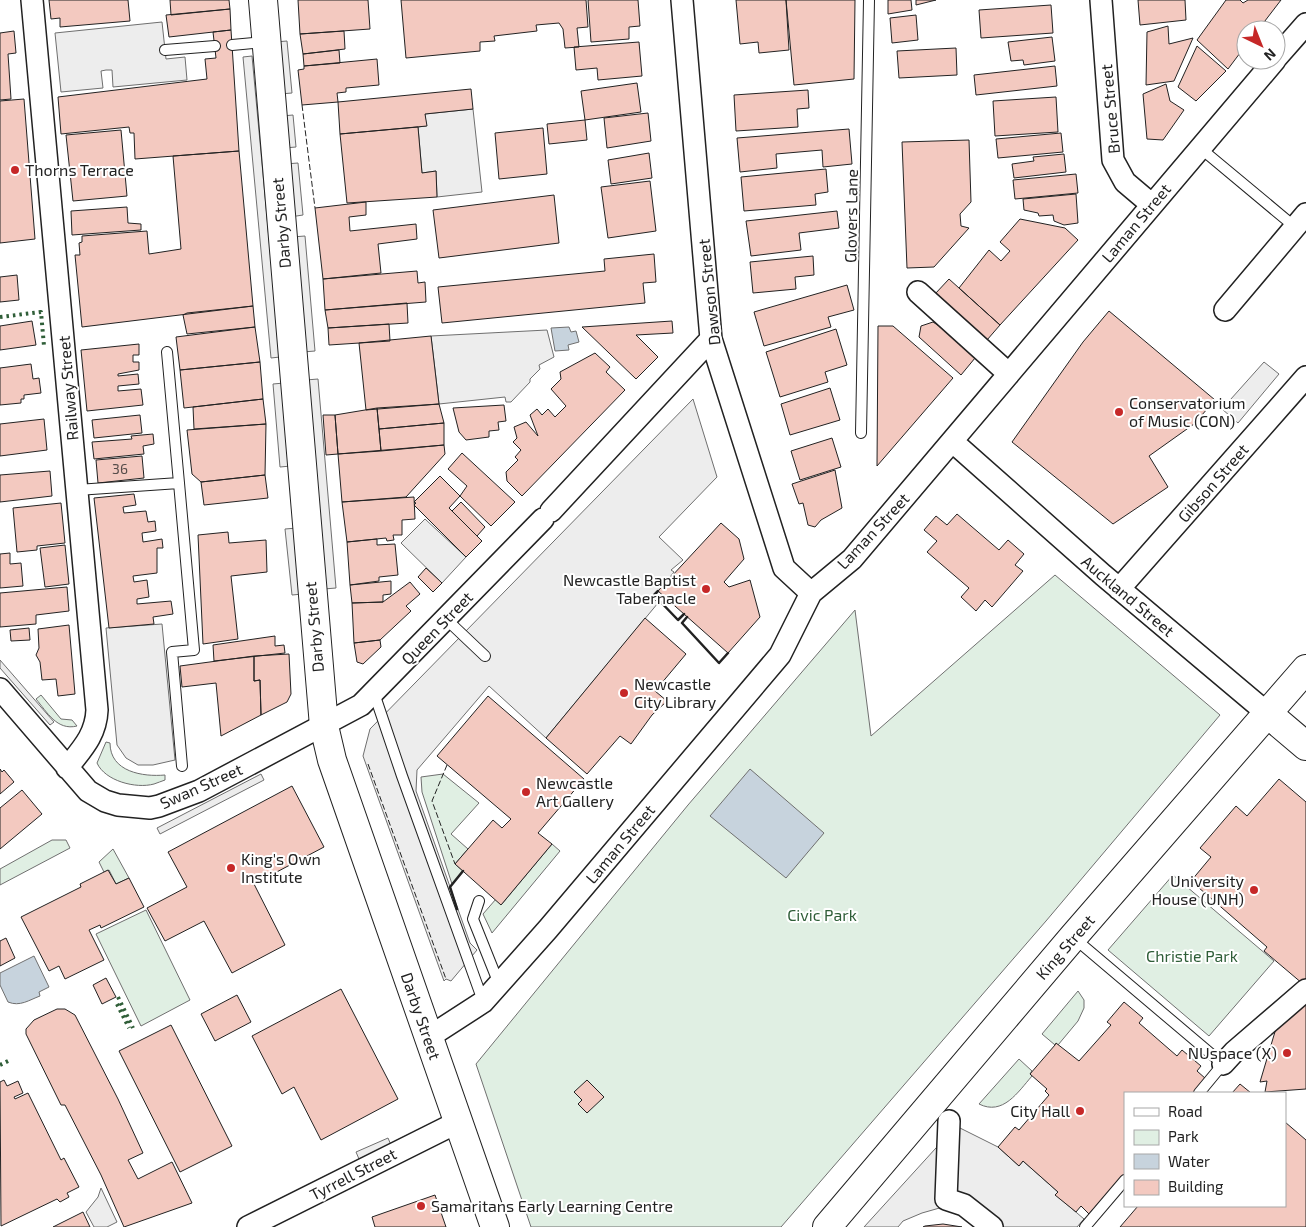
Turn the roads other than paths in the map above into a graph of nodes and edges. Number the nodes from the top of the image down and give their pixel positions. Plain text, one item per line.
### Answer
1 (32, 0) edge
2 (263, 0) edge
3 (682, 0) edge
4 (869, 0) edge
5 (1101, 0) edge
6 (1306, 24) edge
7 (266, 42) junction
8 (232, 45) dead end
9 (214, 46) dead end
10 (1286, 47) edge
11 (165, 50) dead end
12 (1266, 70) edge
13 (1199, 147) junction
14 (1151, 204) junction
15 (1300, 220) edge
16 (918, 292) dead end
17 (1225, 310) dead end
18 (711, 339) junction
19 (168, 352) dead end
20 (1009, 374) junction
21 (1306, 377) edge
22 (861, 433) dead end
23 (952, 442) junction
24 (179, 483) junction
25 (77, 490) junction
26 (1119, 589) junction
27 (811, 593) junction
28 (446, 619) junction
29 (485, 656) dead end
30 (1306, 670) edge
31 (0, 689) edge
32 (374, 693) junction
33 (1267, 713) junction
34 (324, 726) junction
35 (1306, 746) edge
36 (182, 766) dead end
37 (67, 768) junction
38 (479, 901) dead end
39 (1073, 937) junction
40 (499, 984) junction
41 (1306, 990) edge
42 (483, 1002) junction
43 (429, 1037) junction
44 (1223, 1064) junction
45 (1200, 1092) edge
46 (458, 1122) junction
47 (949, 1122) dead end
48 (1124, 1181) edge
49 (248, 1227) edge
50 (495, 1227) edge
51 (828, 1227) edge
52 (992, 1227) edge
53 (1085, 1227) edge

1 - 25 street, Railway Street
2 - 7 main road, Darby Street
3 - 18 street, Dawson Street
4 - 22 lane, Glovers Lane
5 - 14 street, Bruce Street
6 - 10 street, Laman Street
7 - 8 lane
7 - 34 main road, Darby Street
9 - 11 lane
12 - 13 street, Laman Street
13 - 14 street, Laman Street
13 - 15 lane
14 - 20 street, Laman Street
15 - 17 street
16 - 20 street
18 - 27 street, Dawson Street
18 - 28 street, Queen Street
19 - 24 lane
20 - 23 street, Laman Street
21 - 26 street, Gibson Street
23 - 26 street, Auckland Street
23 - 27 street, Laman Street
24 - 25 lane
24 - 36 lane
25 - 37 street, Railway Street
26 - 33 street, Auckland Street
27 - 40 street, Laman Street
28 - 29 lane
28 - 32 street, Queen Street
30 - 33 main road, King Street
31 - 37 street, Swan Street
32 - 34 street, Queen Street
32 - 42 lane
33 - 35 main road, Auckland Street
33 - 39 main road, King Street
34 - 37 street, Swan Street
34 - 43 main road, Darby Street
38 - 40 lane
39 - 44 lane
39 - 51 main road, King Street
40 - 42 street, Laman Street
41 - 44 street
42 - 43 street, Laman Street
43 - 46 main road, Darby Street
44 - 45 lane
46 - 49 street, Tyrrell Street
46 - 50 main road, Darby Street
47 - 52 street
48 - 53 lane

